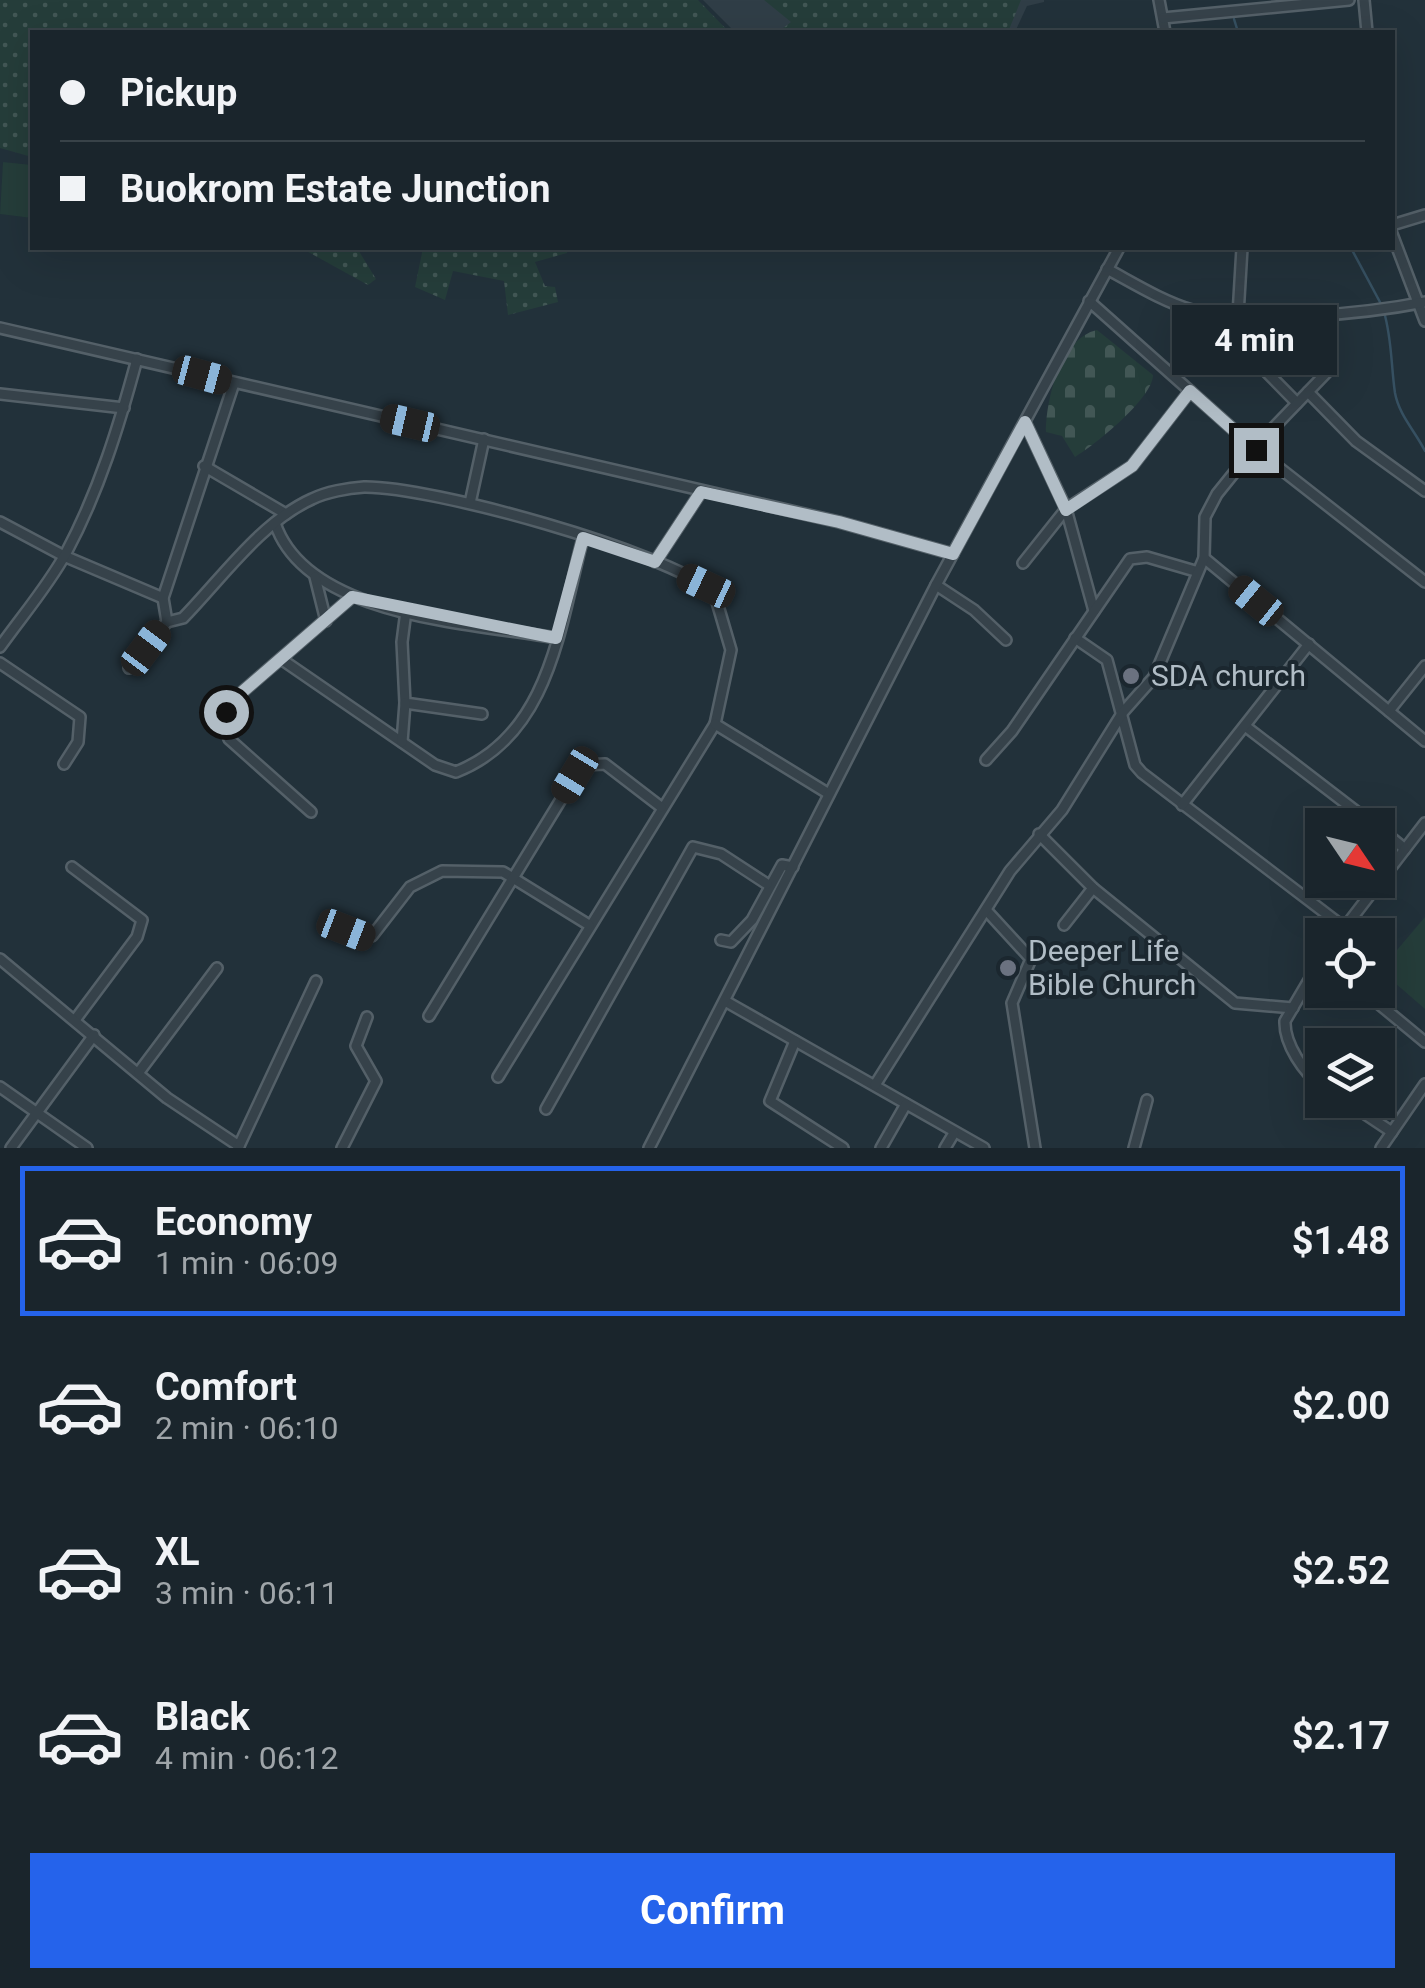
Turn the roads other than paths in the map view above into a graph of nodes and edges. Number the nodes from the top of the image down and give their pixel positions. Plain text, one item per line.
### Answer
1 (1159, 0) edge
2 (1349, 0) edge
3 (1364, 0) edge
4 (1269, 4) edge
5 (1163, 18) junction
6 (1165, 30) edge
7 (1367, 30) edge
8 (1425, 214) edge
9 (1395, 224) edge
10 (1395, 241) edge
11 (1118, 250) edge
12 (1242, 250) edge
13 (1108, 269) junction
14 (1089, 300) junction
15 (1422, 302) edge
16 (1327, 312) junction
17 (1238, 315) junction
18 (1425, 321) edge
19 (0, 328) edge
20 (1232, 337) dead end
21 (137, 358) junction
22 (234, 384) junction
23 (1190, 391) junction
24 (1308, 392) junction
25 (0, 394) edge
26 (1297, 403) junction
27 (124, 408) junction
28 (1025, 422) junction
29 (484, 439) junction
30 (1254, 448) junction
31 (204, 466) junction
32 (1425, 491) edge
33 (701, 492) junction
34 (470, 503) junction
35 (1066, 510) junction
36 (286, 514) junction
37 (0, 522) edge
38 (275, 522) junction
39 (583, 538) junction
40 (953, 554) junction
41 (64, 556) junction
42 (1204, 558) junction
43 (655, 562) junction
44 (1023, 563) dead end
45 (1195, 571) junction
46 (315, 577) junction
47 (1425, 582) edge
48 (936, 585) junction
49 (352, 597) junction
50 (163, 598) junction
51 (406, 611) junction
52 (1094, 611) junction
53 (326, 620) junction
54 (166, 622) junction
55 (556, 638) junction
56 (1076, 638) junction
57 (1006, 640) dead end
58 (1309, 644) junction
59 (0, 647) edge
60 (281, 659) junction
61 (0, 664) edge
62 (1425, 666) edge
63 (129, 668) dead end
64 (405, 703) junction
65 (1389, 711) junction
66 (1124, 712) junction
67 (482, 714) dead end
68 (714, 724) junction
69 (1244, 726) junction
70 (1425, 740) edge
71 (402, 742) junction
72 (986, 760) dead end
73 (64, 764) dead end
74 (829, 794) junction
75 (1182, 806) junction
76 (661, 807) junction
77 (1352, 808) edge
78 (311, 812) dead end
79 (1425, 823) edge
80 (1039, 834) junction
81 (1395, 841) edge
82 (1406, 849) junction
83 (72, 867) dead end
84 (793, 867) junction
85 (513, 875) junction
86 (767, 884) junction
87 (1093, 888) junction
88 (986, 910) junction
89 (1324, 918) edge
90 (1353, 918) edge
91 (752, 920) junction
92 (589, 925) junction
93 (766, 925) junction
94 (1064, 925) dead end
95 (346, 930) dead end
96 (721, 940) dead end
97 (0, 958) edge
98 (216, 968) dead end
99 (316, 981) dead end
100 (1305, 987) edge
101 (724, 1001) junction
102 (1293, 1008) junction
103 (1384, 1008) edge
104 (430, 1016) dead end
105 (367, 1017) dead end
106 (76, 1020) junction
107 (94, 1035) junction
108 (794, 1040) junction
109 (1425, 1042) edge
110 (1305, 1066) edge
111 (139, 1072) junction
112 (498, 1076) dead end
113 (1425, 1084) edge
114 (875, 1085) junction
115 (0, 1086) edge
116 (1146, 1100) dead end
117 (906, 1104) junction
118 (546, 1109) dead end
119 (37, 1113) junction
120 (1371, 1118) edge
121 (1392, 1132) junction
122 (954, 1133) junction
123 (239, 1147) edge
124 (11, 1148) edge
125 (87, 1148) edge
126 (342, 1148) edge
127 (649, 1148) edge
128 (843, 1148) edge
129 (881, 1148) edge
130 (944, 1148) edge
131 (984, 1148) edge
132 (1035, 1148) edge
133 (1134, 1148) edge
134 (1381, 1148) edge

1 - 5 street
2 - 4 street
3 - 7 street
4 - 5 street
5 - 6 street
8 - 9 street
10 - 15 street
11 - 13 street
12 - 17 street
13 - 14 street
13 - 17 street
14 - 23 street
14 - 28 street
15 - 16 street
15 - 18 street
16 - 17 street
16 - 24 street
19 - 21 street
20 - 26 street
21 - 22 street
21 - 27 street
22 - 29 street
22 - 31 street
23 - 30 street
23 - 35 street
24 - 26 street
24 - 32 street
25 - 27 street
26 - 30 street
27 - 41 street
28 - 35 street
28 - 40 street
29 - 33 street
29 - 34 street
30 - 42 street
30 - 47 street
31 - 36 street
31 - 50 street
33 - 40 street
33 - 43 street
34 - 36 street
34 - 39 street
35 - 44 street
35 - 52 street
36 - 38 street
37 - 41 street
38 - 46 street
38 - 54 street
39 - 43 street
39 - 55 street
40 - 48 street
41 - 50 street
41 - 59 street
42 - 45 street
42 - 58 street
43 - 68 street
45 - 52 street
45 - 66 street
46 - 49 street
46 - 53 street
48 - 57 street
48 - 74 street
49 - 51 street
49 - 53 street
50 - 54 street
51 - 55 street
51 - 64 street
52 - 56 street
53 - 60 street
54 - 63 street
55 - 71 street
56 - 66 street
56 - 72 street
58 - 65 street
58 - 69 street
60 - 71 street
60 - 78 street
61 - 73 street
62 - 65 street
64 - 67 street
64 - 71 street
65 - 70 street
66 - 75 street
66 - 80 street
68 - 74 street
68 - 76 street
69 - 75 street
69 - 77 street
74 - 84 street
75 - 89 street
76 - 85 street
76 - 92 street
79 - 82 street
80 - 87 street
80 - 88 street
81 - 82 street
82 - 90 street
83 - 106 street
84 - 86 street
84 - 93 street
85 - 92 street
85 - 95 street
85 - 104 street
86 - 91 street
86 - 118 street
87 - 94 street
87 - 102 street
88 - 114 street
88 - 132 street
91 - 93 street
91 - 96 street
92 - 112 street
93 - 101 street
97 - 106 street
98 - 111 street
99 - 123 street
100 - 102 street
101 - 108 street
101 - 127 street
102 - 110 street
103 - 109 street
105 - 126 street
106 - 107 street
107 - 111 street
107 - 119 street
108 - 114 street
108 - 128 street
111 - 123 street
113 - 121 street
114 - 117 street
115 - 119 street
116 - 133 street
117 - 122 street
117 - 129 street
119 - 124 street
119 - 125 street
120 - 121 street
121 - 134 street
122 - 130 street
122 - 131 street

